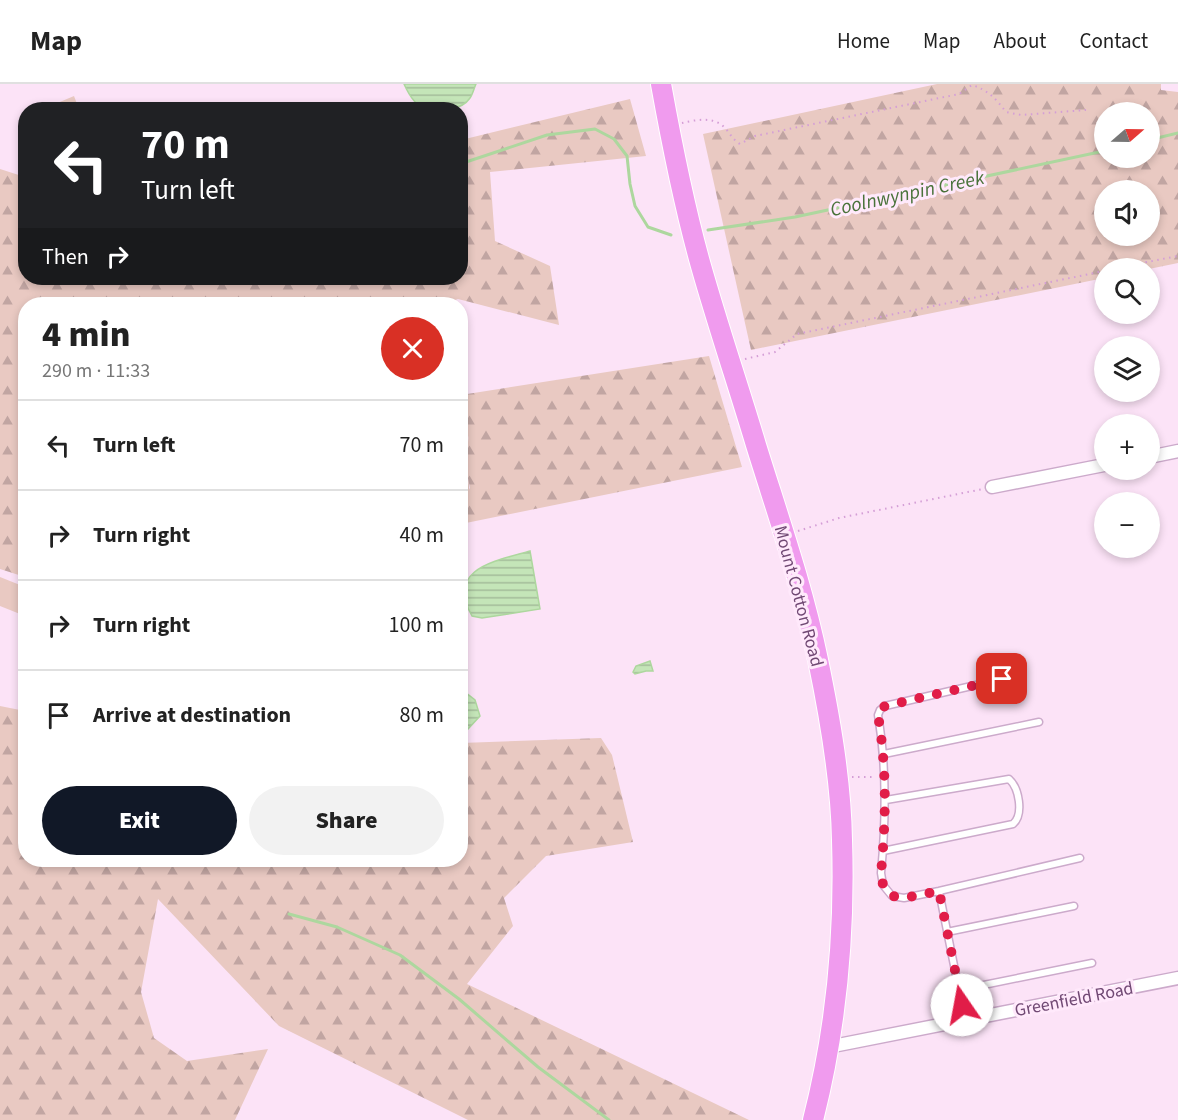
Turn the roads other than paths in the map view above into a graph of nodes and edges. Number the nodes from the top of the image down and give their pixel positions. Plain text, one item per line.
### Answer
1 (661, 84) edge
2 (1178, 451) edge
3 (1160, 454) edge
4 (1094, 467) edge
5 (992, 487) road end
6 (1002, 679) dead end
7 (1039, 722) dead end
8 (885, 754) junction
9 (885, 800) junction
10 (883, 851) junction
11 (1080, 858) dead end
12 (939, 891) junction
13 (1074, 906) dead end
14 (947, 932) junction
15 (1092, 963) dead end
16 (1178, 978) edge
17 (959, 990) junction
18 (965, 1020) junction
19 (828, 1047) junction
20 (813, 1120) edge

1 - 19 highway, Mount Cotton Road
2 - 3 street
4 - 5 street
6 - 8 lane
7 - 8 lane
8 - 9 lane
9 - 10 lane
9 - 10 lane
10 - 12 lane
11 - 12 lane
12 - 14 lane
13 - 14 lane
14 - 17 lane
15 - 17 lane
16 - 18 street, Greenfield Road
17 - 18 lane
18 - 19 street, Greenfield Road
19 - 20 highway, Mount Cotton Road

